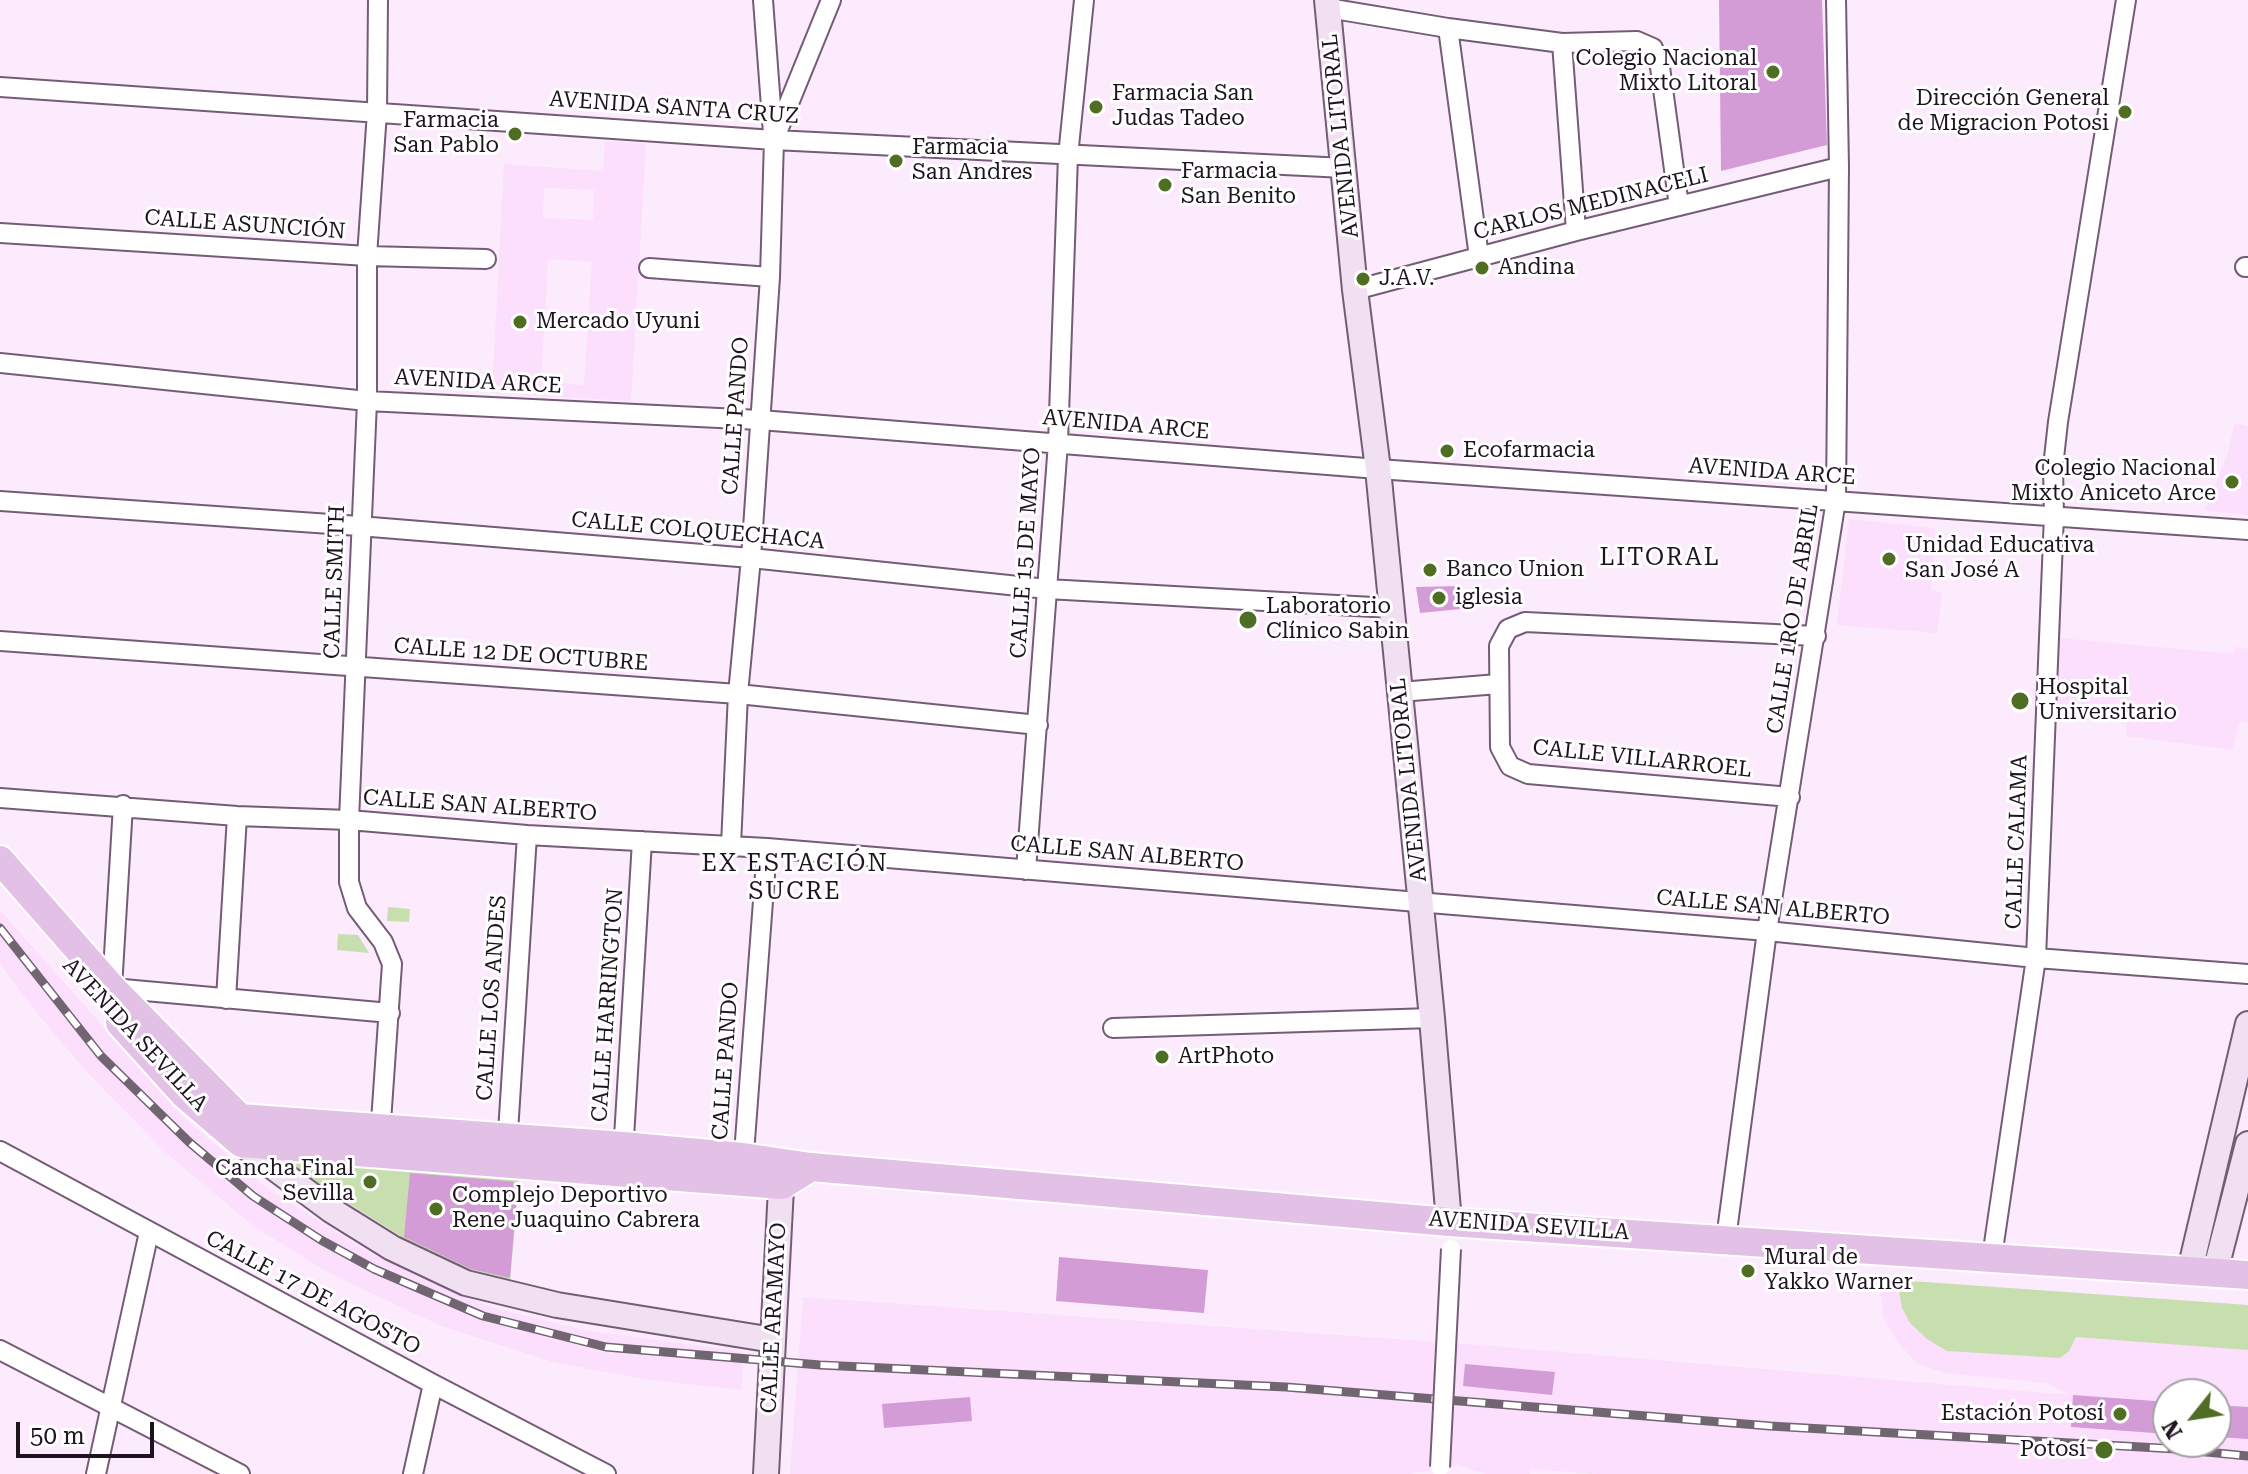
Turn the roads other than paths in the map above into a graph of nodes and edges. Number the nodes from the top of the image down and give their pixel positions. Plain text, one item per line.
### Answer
1 (378, 0) edge
2 (762, 0) edge
3 (831, 0) edge
4 (1084, 0) edge
5 (1836, 0) edge
6 (2126, 0) edge
7 (1328, 4) edge
8 (1448, 28) junction
9 (1562, 43) junction
10 (0, 87) edge
11 (377, 112) junction
12 (774, 140) junction
13 (1068, 156) junction
14 (1839, 167) junction
15 (1345, 168) junction
16 (1679, 206) junction
17 (1576, 231) junction
18 (0, 233) edge
19 (367, 256) junction
20 (1479, 257) junction
21 (486, 259) dead end
22 (649, 268) dead end
23 (770, 277) junction
24 (1355, 290) junction
25 (0, 363) edge
26 (367, 401) junction
27 (760, 420) junction
28 (1058, 443) junction
29 (1378, 469) junction
30 (1836, 500) junction
31 (0, 501) edge
32 (2054, 515) junction
33 (359, 526) junction
34 (2248, 530) edge
35 (751, 558) junction
36 (1047, 589) junction
37 (1391, 608) junction
38 (1816, 636) junction
39 (0, 641) edge
40 (356, 668) junction
41 (1498, 684) junction
42 (1400, 692) junction
43 (738, 694) junction
44 (1038, 725) junction
45 (1790, 797) junction
46 (0, 798) edge
47 (123, 805) junction
48 (237, 816) junction
49 (349, 820) junction
50 (527, 835) junction
51 (642, 841) junction
52 (731, 845) junction
53 (767, 848) junction
54 (0, 860) edge
55 (1026, 870) junction
56 (0, 888) edge
57 (1421, 901) junction
58 (1767, 931) junction
59 (2036, 958) junction
60 (2248, 974) edge
61 (112, 988) junction
62 (226, 999) junction
63 (390, 1013) junction
64 (1432, 1018) junction
65 (2248, 1024) edge
66 (1113, 1028) dead end
67 (380, 1141) junction
68 (241, 1143) junction
69 (2248, 1144) edge
70 (506, 1150) junction
71 (0, 1151) edge
72 (622, 1159) junction
73 (742, 1169) junction
74 (782, 1173) junction
75 (149, 1232) junction
76 (1450, 1235) junction
77 (1726, 1239) junction
78 (1992, 1257) junction
79 (2202, 1271) junction
80 (2248, 1275) edge
81 (773, 1340) junction
82 (0, 1350) edge
83 (433, 1384) junction
84 (110, 1408) junction
85 (1440, 1472) edge
86 (96, 1474) edge
87 (240, 1474) edge
88 (413, 1474) edge
89 (606, 1474) edge
90 (766, 1474) edge

1 - 11 street, CALLE SMITH
2 - 12 street
3 - 12 street, CALLE PANDO
4 - 13 street, CALLE 15 DE MAYO
5 - 14 street, CALLE 1RO DE ABRIL
6 - 32 street, CALLE CALAMA
7 - 8 street
7 - 15 main road, AVENIDA LITORAL
8 - 9 street
8 - 20 street
9 - 16 street
9 - 17 street
10 - 11 street, AVENIDA SANTA CRUZ
11 - 12 street, AVENIDA SANTA CRUZ
11 - 19 street, CALLE SMITH
12 - 13 street, AVENIDA SANTA CRUZ
12 - 23 street, CALLE PANDO
13 - 15 street, AVENIDA SANTA CRUZ
13 - 28 street, CALLE 15 DE MAYO
14 - 16 street, CARLOS MEDINACELI
14 - 30 street, CALLE 1RO DE ABRIL
15 - 24 main road, AVENIDA LITORAL
16 - 17 street, CARLOS MEDINACELI
17 - 20 street, CARLOS MEDINACELI
18 - 19 street, CALLE ASUNCIÓN
19 - 21 street, CALLE ASUNCIÓN
19 - 26 street, CALLE SMITH
20 - 24 street, CARLOS MEDINACELI
22 - 23 street
23 - 27 street, CALLE PANDO
24 - 29 main road, AVENIDA LITORAL
25 - 26 street, AVENIDA ARCE
26 - 27 street, AVENIDA ARCE
26 - 33 street, CALLE SMITH
27 - 28 street, AVENIDA ARCE
27 - 35 street, CALLE PANDO
28 - 29 street, AVENIDA ARCE
28 - 36 street, CALLE 15 DE MAYO
29 - 30 street, AVENIDA ARCE
29 - 37 main road, AVENIDA LITORAL
30 - 32 street, AVENIDA ARCE
30 - 38 street, CALLE 1RO DE ABRIL
31 - 33 street, CALLE COLQUECHACA
32 - 34 street, AVENIDA ARCE
32 - 59 street, CALLE CALAMA
33 - 35 street, CALLE COLQUECHACA
33 - 40 street, CALLE SMITH
35 - 36 street, CALLE COLQUECHACA
35 - 43 street, CALLE PANDO
36 - 37 street, CALLE COLQUECHACA
36 - 44 street, CALLE 15 DE MAYO
37 - 42 main road, AVENIDA LITORAL
38 - 41 street, CALLE VILLARROEL
38 - 45 street, CALLE 1RO DE ABRIL
39 - 40 street, CALLE 12 DE OCTUBRE
40 - 43 street, CALLE 12 DE OCTUBRE
40 - 49 street, CALLE SMITH
41 - 42 street
41 - 45 street, CALLE VILLARROEL
42 - 57 main road, AVENIDA LITORAL
43 - 44 street, CALLE 12 DE OCTUBRE
43 - 52 street, CALLE PANDO
44 - 55 street, CALLE 15 DE MAYO
45 - 58 street, CALLE 1RO DE ABRIL
46 - 47 street, CALLE SAN ALBERTO
47 - 48 street, CALLE SAN ALBERTO
47 - 61 street
48 - 49 street, CALLE SAN ALBERTO
48 - 62 street
49 - 50 street, CALLE SAN ALBERTO
49 - 63 street, CALLE SMITH
50 - 51 street, CALLE SAN ALBERTO
50 - 70 street, CALLE LOS ANDES
51 - 52 street, CALLE SAN ALBERTO
51 - 72 street, CALLE HARRINGTON
52 - 53 street, CALLE SAN ALBERTO
53 - 55 street, CALLE SAN ALBERTO
53 - 73 street, CALLE PANDO
54 - 61 main road, AVENIDA SEVILLA
55 - 57 street, CALLE SAN ALBERTO
56 - 68 main road, AVENIDA SEVILLA
57 - 58 street, CALLE SAN ALBERTO
57 - 64 main road, AVENIDA LITORAL
58 - 59 street, CALLE SAN ALBERTO
58 - 77 street, CALLE 1RO DE ABRIL
59 - 60 street, CALLE SAN ALBERTO
59 - 78 street, CALLE CALAMA
61 - 62 street
61 - 67 main road, AVENIDA SEVILLA
62 - 63 street
63 - 67 street, CALLE SMITH
64 - 66 street
64 - 76 main road, AVENIDA LITORAL
65 - 79 main road
67 - 68 main road, AVENIDA SEVILLA
67 - 70 main road, AVENIDA SEVILLA
68 - 81 main road
69 - 79 main road
70 - 72 main road, AVENIDA SEVILLA
71 - 75 street, CALLE 17 DE AGOSTO
72 - 73 main road, AVENIDA SEVILLA
73 - 74 main road, AVENIDA SEVILLA
74 - 76 main road, AVENIDA SEVILLA
74 - 81 main road, CALLE ARAMAYO
75 - 83 street, CALLE 17 DE AGOSTO
75 - 84 street
76 - 77 main road, AVENIDA SEVILLA
76 - 85 street, AVENIDA LITORAL, bridge
77 - 78 main road, AVENIDA SEVILLA
78 - 79 main road, AVENIDA SEVILLA
79 - 80 main road, AVENIDA SEVILLA
81 - 90 main road, CALLE ARAMAYO
82 - 84 street
83 - 88 street
83 - 89 street, CALLE 17 DE AGOSTO
84 - 86 street
84 - 87 street

